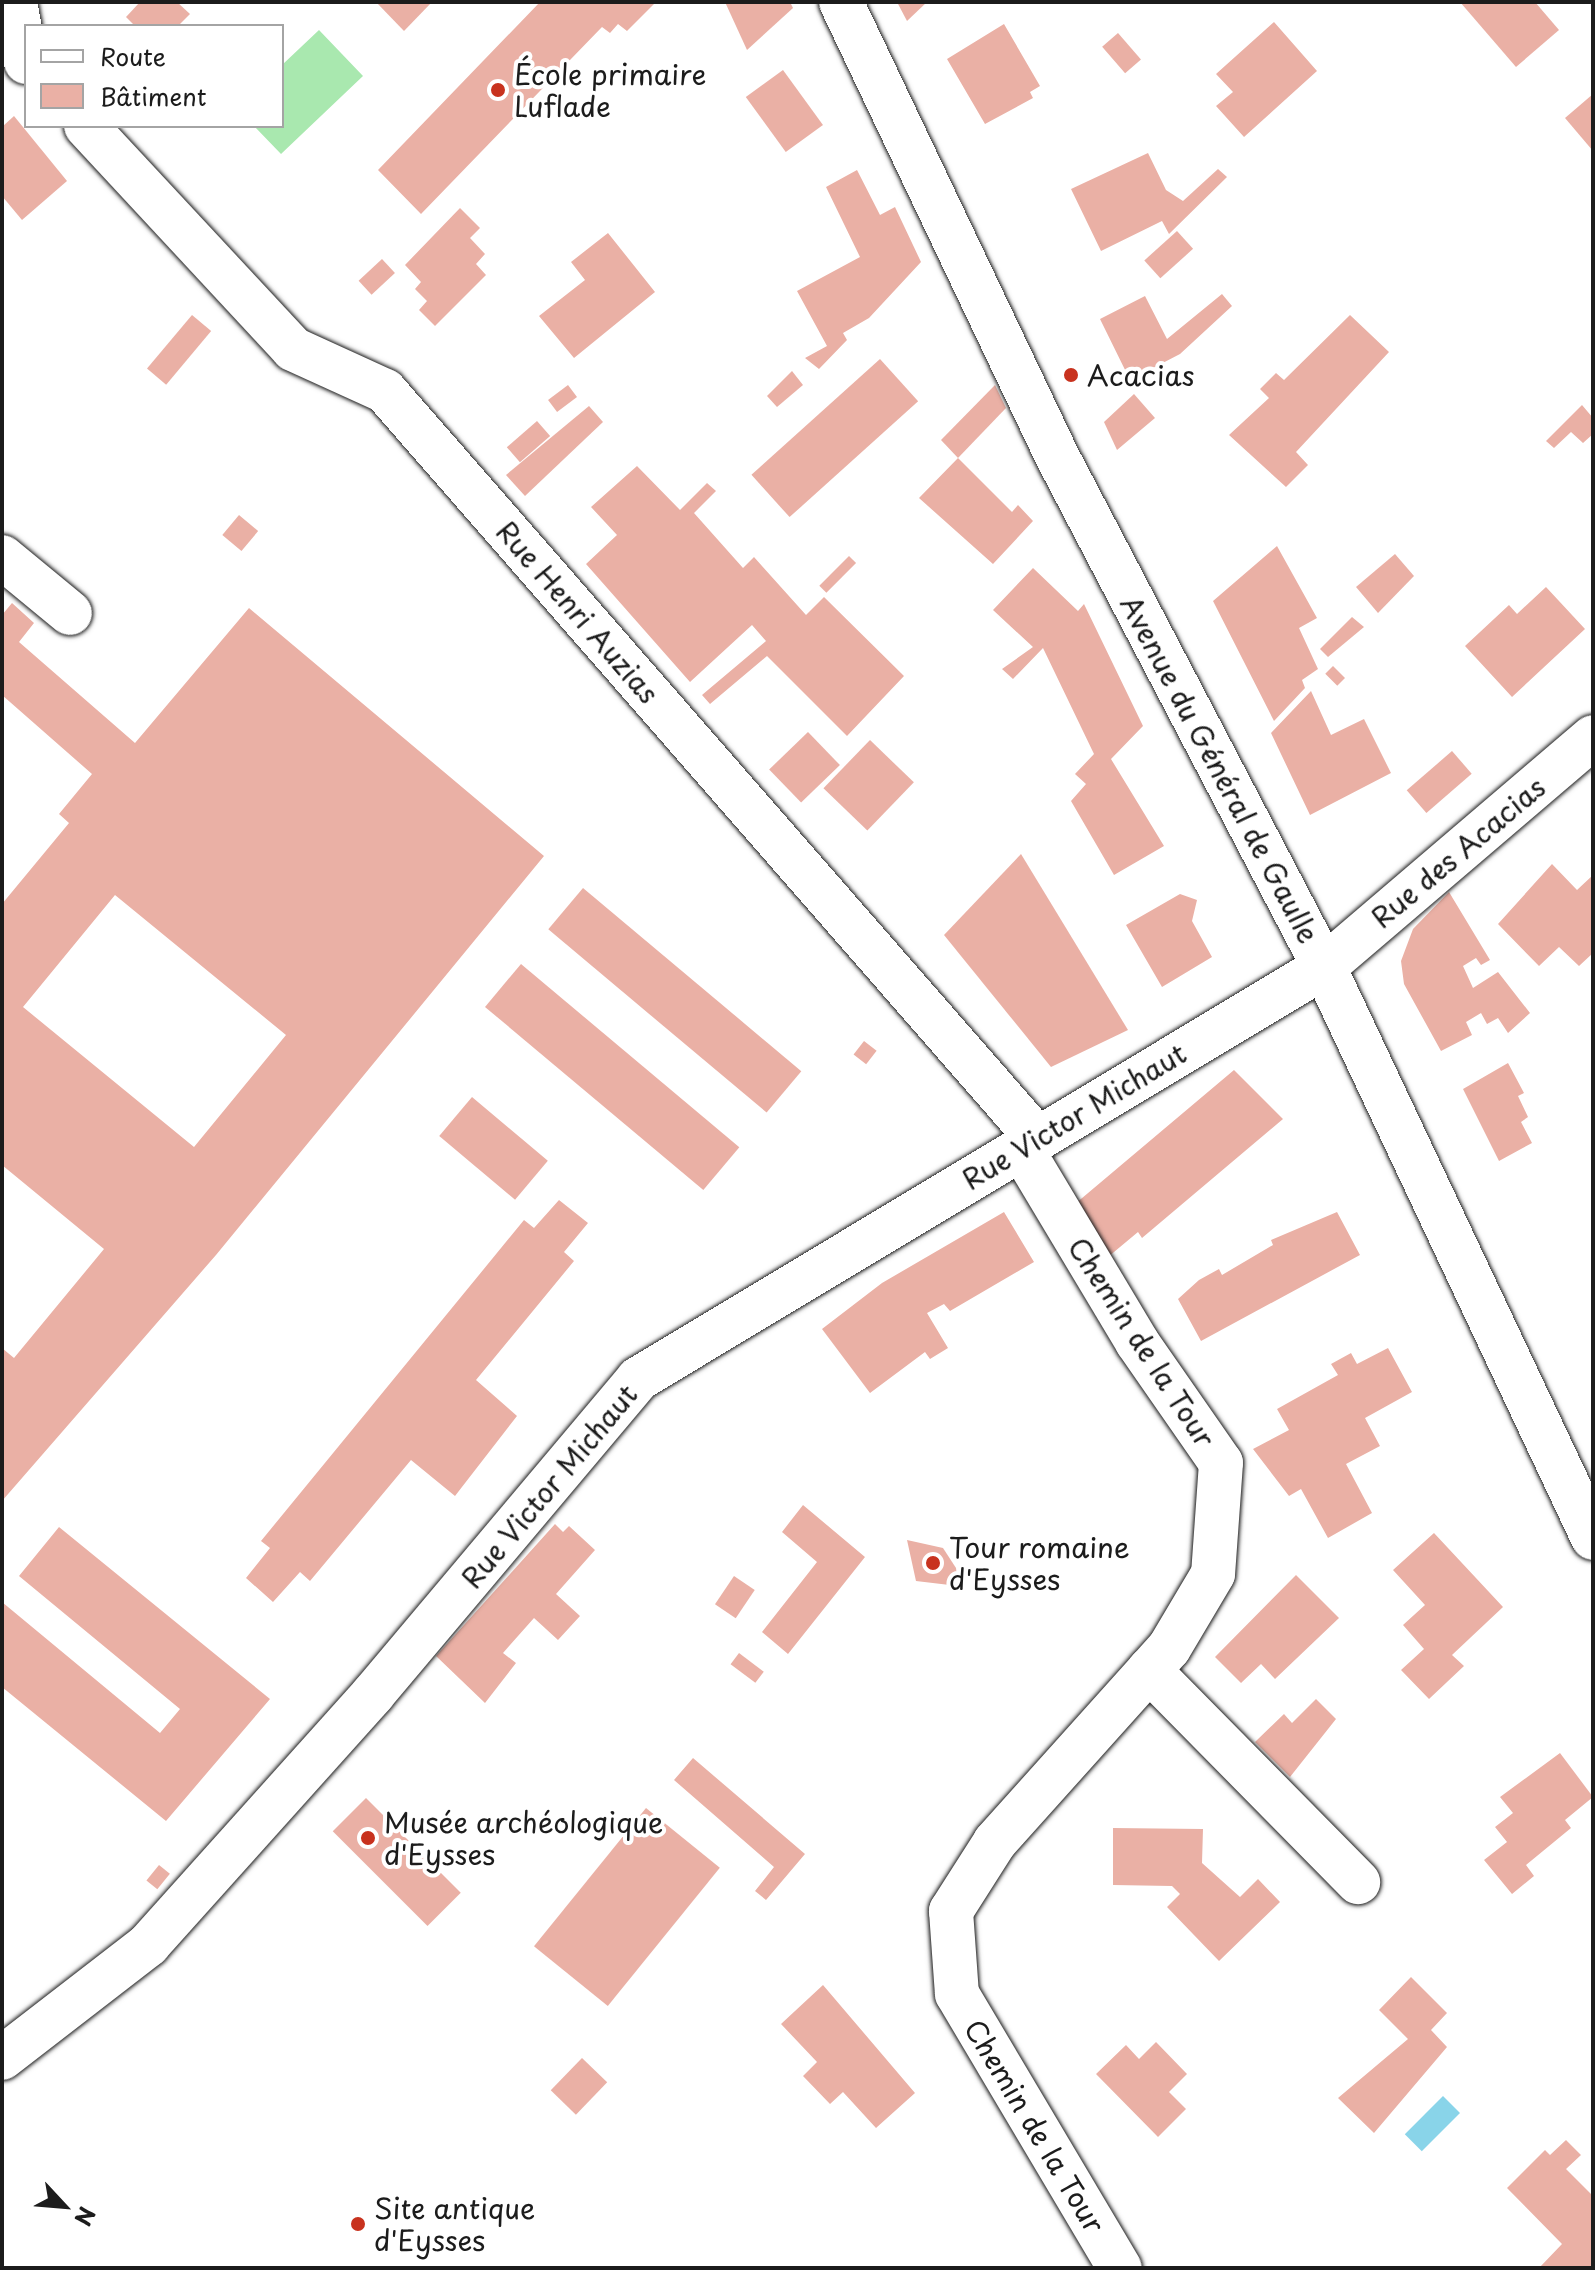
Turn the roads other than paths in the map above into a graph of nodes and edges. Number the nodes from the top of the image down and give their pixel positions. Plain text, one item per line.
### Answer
1 (15, 2) edge
2 (841, 2) edge
3 (24, 51) edge
4 (88, 128) edge
5 (2, 557) edge
6 (70, 613) dead end
7 (1593, 737) edge
8 (1324, 967) junction
9 (1029, 1144) junction
10 (1593, 1538) edge
11 (1149, 1670) junction
12 (1358, 1882) dead end
13 (2, 2058) edge
14 (1120, 2268) edge

1 - 3 street
2 - 8 street, Avenue du Général de Gaulle
4 - 9 street, Rue Henri Auzias
5 - 6 street
7 - 8 street, Rue des Acacias
8 - 9 street, Rue Victor Michaut
8 - 10 street, Avenue du Général de Gaulle
9 - 11 street, Chemin de la Tour
9 - 13 street, Rue Victor Michaut
11 - 12 street
11 - 14 street, Chemin de la Tour

